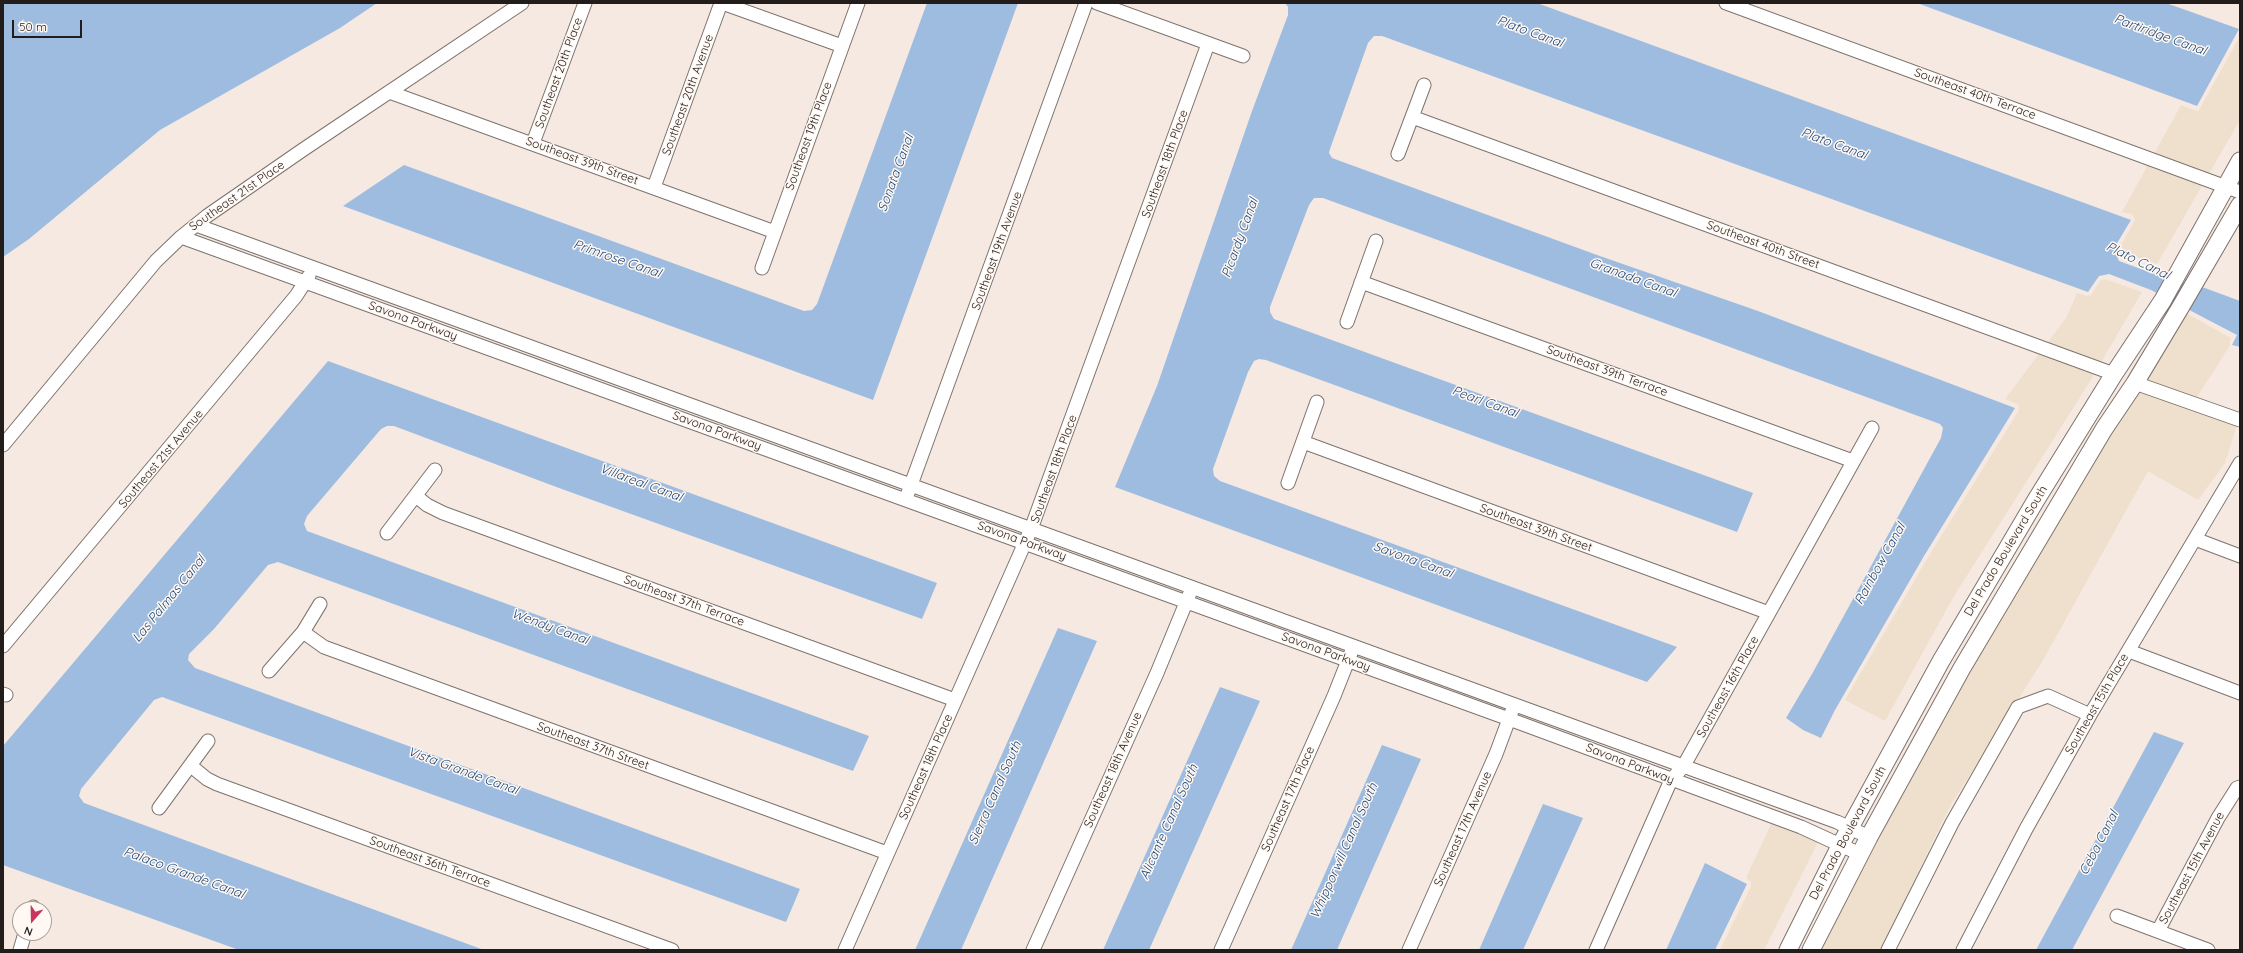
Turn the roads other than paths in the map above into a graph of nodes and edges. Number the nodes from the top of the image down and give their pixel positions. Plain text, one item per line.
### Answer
1 (522, 3) edge
2 (585, 3) edge
3 (722, 3) edge
4 (858, 3) edge
5 (1086, 3) edge
6 (1097, 3) edge
7 (1726, 3) edge
8 (1208, 44) junction
9 (842, 46) junction
10 (1243, 56) dead end
11 (1424, 85) dead end
12 (389, 92) junction
13 (1412, 117) junction
14 (533, 144) junction
15 (1398, 154) dead end
16 (2240, 160) edge
17 (2235, 186) edge
18 (654, 187) junction
19 (2240, 205) edge
20 (196, 225) junction
21 (775, 232) junction
22 (181, 237) junction
23 (1376, 241) dead end
24 (312, 268) junction
25 (762, 268) dead end
26 (1361, 282) junction
27 (306, 283) junction
28 (1347, 322) dead end
29 (2131, 348) junction
30 (2114, 374) junction
31 (2135, 384) junction
32 (640, 387) junction
33 (634, 401) junction
34 (1317, 402) dead end
35 (2119, 407) junction
36 (2240, 420) edge
37 (1872, 428) dead end
38 (1303, 442) junction
39 (3, 445) edge
40 (1853, 461) junction
41 (2240, 463) edge
42 (435, 470) dead end
43 (1288, 483) dead end
44 (911, 485) junction
45 (416, 496) junction
46 (906, 499) junction
47 (1031, 530) junction
48 (387, 534) dead end
49 (2195, 539) junction
50 (1024, 542) junction
51 (2240, 556) edge
52 (1192, 589) junction
53 (1186, 601) junction
54 (320, 604) dead end
55 (1769, 613) junction
56 (303, 632) junction
57 (3, 646) edge
58 (1353, 647) junction
59 (2128, 651) junction
60 (1348, 660) junction
61 (269, 671) dead end
62 (2240, 692) edge
63 (955, 700) junction
64 (1514, 706) junction
65 (2090, 715) junction
66 (1509, 718) junction
67 (208, 741) dead end
68 (191, 766) junction
69 (1683, 768) junction
70 (1671, 780) junction
71 (2240, 786) edge
72 (159, 808) dead end
73 (1850, 828) junction
74 (1869, 837) junction
75 (1841, 844) junction
76 (887, 854) junction
77 (1860, 854) junction
78 (2117, 916) dead end
79 (2158, 931) junction
80 (672, 950) edge
81 (845, 950) edge
82 (1033, 950) edge
83 (1221, 950) edge
84 (1409, 950) edge
85 (1596, 950) edge
86 (1788, 950) edge
87 (1811, 950) edge
88 (1888, 950) edge
89 (1963, 950) edge
90 (2208, 950) edge

1 - 12 street, Southeast 21st Place
2 - 14 street, Southeast 20th Place
3 - 9 street
3 - 18 street, Southeast 20th Avenue
4 - 9 street, Southeast 19th Place
5 - 44 street, Southeast 19th Avenue
6 - 8 street
7 - 17 street, Southeast 40th Terrace
8 - 10 street
8 - 47 street, Southeast 18th Place
9 - 21 street, Southeast 19th Place
11 - 13 street
12 - 14 street, Southeast 39th Street
12 - 20 street, Southeast 21st Place
13 - 15 street
13 - 30 street, Southeast 40th Street
14 - 18 street, Southeast 39th Street
16 - 17 main road, Del Prado Boulevard South
17 - 29 main road, Del Prado Boulevard South
18 - 21 street, Southeast 39th Street
19 - 31 main road, Del Prado Boulevard South
20 - 22 street, Southeast 21st Place
20 - 24 street, Savona Parkway
21 - 25 street, Southeast 19th Place
22 - 27 street, Savona Parkway
22 - 39 street, Southeast 21st Place
23 - 26 street
24 - 27 street, Southeast 21st Avenue
24 - 32 street, Savona Parkway
26 - 28 street
26 - 40 street, Southeast 39th Terrace
27 - 33 street, Savona Parkway
27 - 57 street, Southeast 21st Avenue
29 - 30 main road, Del Prado Boulevard South
29 - 31 main road
30 - 35 main road
30 - 73 main road, Del Prado Boulevard South
31 - 35 main road, Del Prado Boulevard South
31 - 36 street
32 - 33 street
32 - 44 street, Savona Parkway
33 - 46 street, Savona Parkway
34 - 38 street
35 - 74 main road, Del Prado Boulevard South
37 - 40 street, Southeast 16th Place
38 - 43 street
38 - 55 street, Southeast 39th Street
40 - 55 street, Southeast 16th Place
41 - 49 street, Southeast 15th Place
42 - 45 street
44 - 46 street, Southeast 19th Avenue
44 - 47 street, Savona Parkway
45 - 48 street
45 - 63 street, Southeast 37th Terrace
46 - 50 street, Savona Parkway
47 - 50 street, Southeast 18th Place
47 - 52 street, Savona Parkway
49 - 51 street
49 - 59 street, Southeast 15th Place
50 - 53 street, Savona Parkway
50 - 63 street, Southeast 18th Place
52 - 53 street, Southeast 18th Avenue
52 - 58 street, Savona Parkway
53 - 60 street, Savona Parkway
53 - 82 street, Southeast 18th Avenue
54 - 56 street
55 - 69 street, Southeast 16th Place
56 - 61 street
56 - 76 street, Southeast 37th Street
58 - 60 street, Southeast 17th Place
58 - 64 street, Savona Parkway
59 - 62 street
59 - 65 street, Southeast 15th Place
60 - 66 street, Savona Parkway
60 - 83 street, Southeast 17th Place
63 - 76 street, Southeast 18th Place
64 - 66 street, Southeast 17th Avenue
64 - 69 street, Savona Parkway
65 - 88 street
65 - 89 street, Southeast 15th Place
66 - 70 street, Savona Parkway
66 - 84 street, Southeast 17th Avenue
67 - 68 street
68 - 72 street
68 - 80 street, Southeast 36th Terrace
69 - 70 street, Southeast 16th Place
69 - 73 street, Savona Parkway
70 - 75 street, Savona Parkway
70 - 85 street, Southeast 16th Place
71 - 79 street, Southeast 15th Avenue
73 - 74 street, Savona Parkway
73 - 75 main road, Del Prado Boulevard South
74 - 77 main road, Del Prado Boulevard South
75 - 77 street, Savona Parkway
75 - 86 main road, Del Prado Boulevard South
76 - 81 street, Southeast 18th Place
77 - 87 main road, Del Prado Boulevard South
78 - 79 street
79 - 90 street

